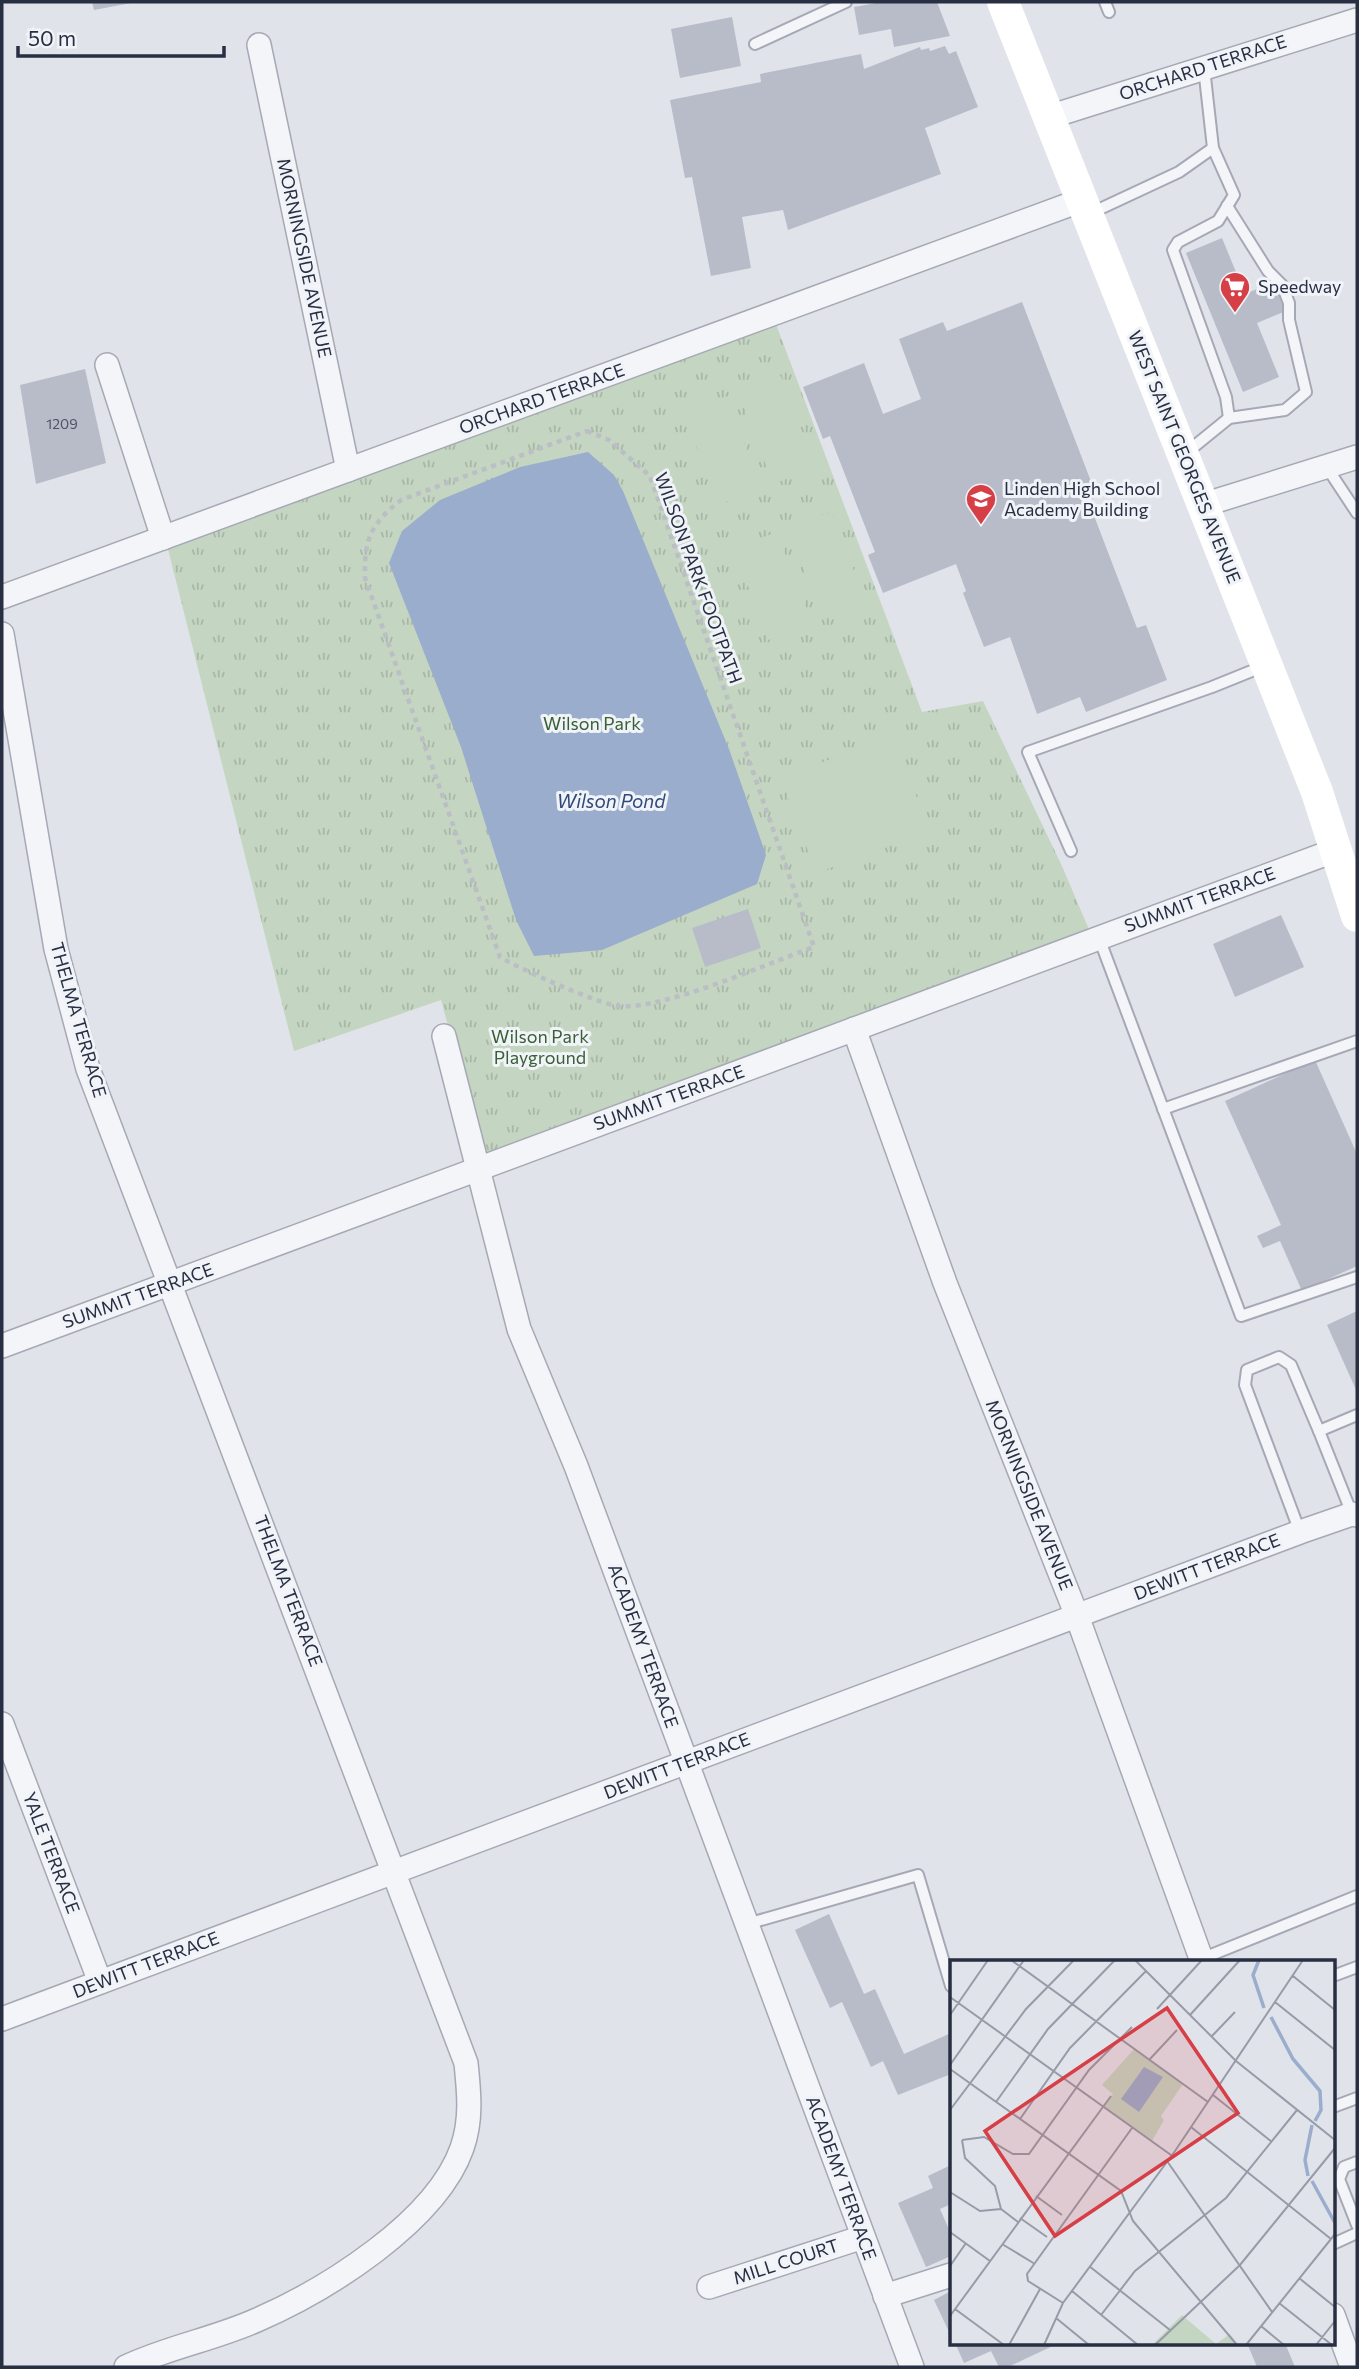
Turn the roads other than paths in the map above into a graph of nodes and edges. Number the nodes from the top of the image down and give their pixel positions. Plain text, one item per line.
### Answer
1 (846, 2) edge
2 (1003, 2) edge
3 (1357, 20) edge
4 (755, 44) dead end
5 (259, 46) dead end
6 (1203, 68) junction
7 (1049, 117) junction
8 (1213, 149) junction
9 (1227, 206) junction
10 (1085, 207) junction
11 (107, 365) dead end
12 (1229, 418) junction
13 (1184, 455) junction
14 (1357, 457) edge
15 (1326, 466) junction
16 (348, 470) junction
17 (1203, 505) junction
18 (1357, 513) edge
19 (163, 538) junction
20 (2, 597) edge
21 (2, 634) edge
22 (1266, 665) junction
23 (1336, 850) junction
24 (1071, 851) dead end
25 (1357, 916) edge
26 (1099, 938) junction
27 (854, 1029) junction
28 (444, 1036) dead end
29 (1357, 1041) edge
30 (1163, 1109) junction
31 (479, 1169) junction
32 (1357, 1277) edge
33 (170, 1283) junction
34 (2, 1346) edge
35 (1357, 1415) edge
36 (1319, 1431) junction
37 (1355, 1514) edge
38 (1300, 1532) junction
39 (1077, 1616) junction
40 (2, 1724) edge
41 (686, 1762) junction
42 (395, 1871) junction
43 (1357, 1896) edge
44 (747, 1924) junction
45 (1202, 1960) edge
46 (1357, 1967) edge
47 (1334, 1976) edge
48 (100, 1982) junction
49 (950, 1983) edge
50 (2, 2019) edge
51 (1357, 2098) edge
52 (1334, 2107) edge
53 (1357, 2162) edge
54 (1357, 2225) edge
55 (1357, 2234) edge
56 (863, 2237) junction
57 (1334, 2244) edge
58 (950, 2275) edge
59 (709, 2287) dead end
60 (886, 2296) junction
61 (1334, 2318) edge
62 (126, 2367) edge
63 (912, 2367) edge
64 (1352, 2367) edge

1 - 4 lane
2 - 7 main road, WEST SAINT GEORGES AVENUE
3 - 6 street, ORCHARD TERRACE
5 - 16 street, MORNINGSIDE AVENUE
6 - 7 street, ORCHARD TERRACE
6 - 8 lane
7 - 10 main road, WEST SAINT GEORGES AVENUE
8 - 9 lane
8 - 10 lane
9 - 12 lane
9 - 12 lane
10 - 13 main road, WEST SAINT GEORGES AVENUE
10 - 16 street, ORCHARD TERRACE
11 - 19 street
12 - 13 lane
13 - 17 main road, WEST SAINT GEORGES AVENUE
14 - 15 street
15 - 17 street
15 - 18 lane
16 - 19 street, ORCHARD TERRACE
17 - 22 main road, WEST SAINT GEORGES AVENUE
19 - 20 street, ORCHARD TERRACE
21 - 33 street, THELMA TERRACE
22 - 23 main road, WEST SAINT GEORGES AVENUE
22 - 24 lane
23 - 25 main road, WEST SAINT GEORGES AVENUE
23 - 26 street, SUMMIT TERRACE
26 - 27 street, SUMMIT TERRACE
26 - 30 lane
27 - 31 street, SUMMIT TERRACE
27 - 39 street, MORNINGSIDE AVENUE
28 - 31 street, ACADEMY TERRACE
29 - 30 lane
30 - 32 lane
31 - 33 street, SUMMIT TERRACE
31 - 41 street, ACADEMY TERRACE
33 - 34 street, SUMMIT TERRACE
33 - 42 street, THELMA TERRACE
35 - 36 lane
36 - 37 lane
36 - 38 lane
37 - 38 street, DEWITT TERRACE
38 - 39 street, DEWITT TERRACE
39 - 41 street, DEWITT TERRACE
39 - 45 street, MORNINGSIDE AVENUE
40 - 48 street, YALE TERRACE
41 - 42 street, DEWITT TERRACE
41 - 44 street, ACADEMY TERRACE
42 - 48 street, DEWITT TERRACE
42 - 62 street, THELMA TERRACE
43 - 45 lane
44 - 49 lane
44 - 56 street, ACADEMY TERRACE
46 - 47 lane
48 - 50 street, DEWITT TERRACE
51 - 52 lane
53 - 54 lane
55 - 57 lane
56 - 59 street, MILL COURT
56 - 60 street, ACADEMY TERRACE
58 - 60 street
60 - 63 street, ACADEMY TERRACE
61 - 64 street

